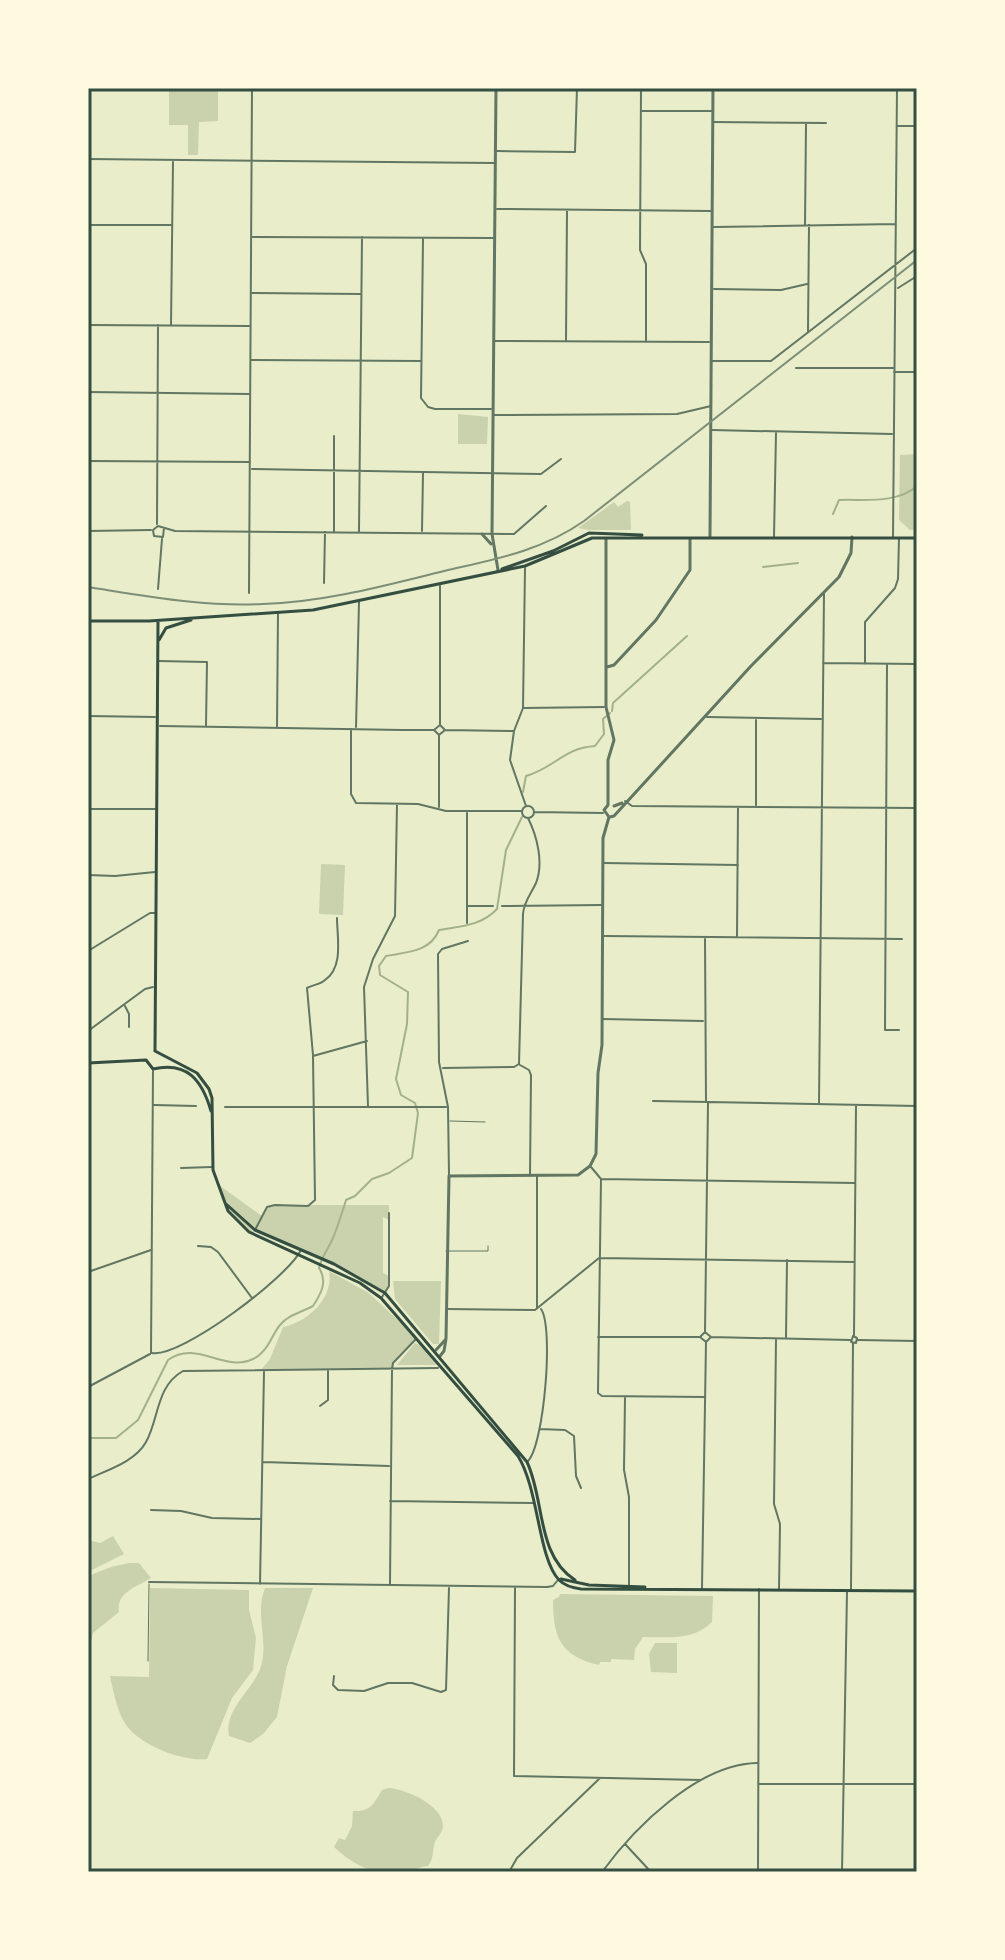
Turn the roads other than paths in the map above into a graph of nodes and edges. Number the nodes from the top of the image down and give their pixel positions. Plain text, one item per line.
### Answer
1 (252, 88) edge
2 (496, 88) edge
3 (577, 88) edge
4 (641, 88) edge
5 (713, 88) edge
6 (897, 88) edge
7 (641, 111) junction
8 (713, 111) junction
9 (713, 122) junction
10 (806, 123) junction
11 (826, 123) dead end
12 (897, 126) junction
13 (917, 126) edge
14 (496, 151) junction
15 (88, 159) edge
16 (173, 161) junction
17 (251, 162) junction
18 (495, 163) junction
19 (495, 209) junction
20 (567, 210) junction
21 (640, 210) junction
22 (712, 211) junction
23 (897, 224) junction
24 (88, 225) edge
25 (172, 225) junction
26 (807, 226) junction
27 (712, 227) junction
28 (251, 237) junction
29 (362, 237) junction
30 (423, 238) junction
31 (495, 238) junction
32 (917, 248) edge
33 (897, 262) junction
34 (917, 276) edge
35 (809, 284) junction
36 (712, 289) junction
37 (897, 289) junction
38 (251, 293) junction
39 (362, 294) junction
40 (88, 325) edge
41 (158, 325) junction
42 (171, 325) junction
43 (250, 326) junction
44 (808, 332) junction
45 (494, 341) junction
46 (566, 341) junction
47 (646, 342) junction
48 (711, 342) junction
49 (250, 360) junction
50 (361, 361) junction
51 (422, 361) junction
52 (711, 361) junction
53 (796, 368) dead end
54 (894, 370) junction
55 (917, 372) edge
56 (88, 392) edge
57 (158, 393) junction
58 (250, 394) junction
59 (712, 406) junction
60 (493, 409) junction
61 (493, 415) junction
62 (712, 430) junction
63 (776, 432) junction
64 (893, 434) junction
65 (334, 436) dead end
66 (561, 459) dead end
67 (88, 461) edge
68 (158, 461) junction
69 (250, 462) junction
70 (250, 469) junction
71 (334, 469) junction
72 (360, 470) junction
73 (423, 472) junction
74 (493, 473) junction
75 (546, 506) dead end
76 (157, 530) junction
77 (88, 531) edge
78 (175, 531) junction
79 (249, 532) junction
80 (325, 532) junction
81 (334, 532) junction
82 (359, 532) junction
83 (421, 532) junction
84 (482, 534) junction
85 (492, 534) junction
86 (163, 536) junction
87 (653, 536) junction
88 (606, 537) junction
89 (690, 537) junction
90 (710, 537) junction
91 (774, 537) junction
92 (852, 537) junction
93 (893, 538) junction
94 (899, 538) junction
95 (917, 538) edge
96 (160, 546) junction
97 (493, 547) junction
98 (525, 566) junction
99 (498, 570) junction
100 (440, 582) junction
101 (324, 583) dead end
102 (158, 589) dead end
103 (824, 591) junction
104 (249, 593) dead end
105 (815, 601) junction
106 (359, 602) junction
107 (823, 605) junction
108 (278, 613) junction
109 (195, 619) junction
110 (88, 621) edge
111 (158, 621) junction
112 (158, 643) junction
113 (158, 661) junction
114 (823, 663) junction
115 (865, 664) junction
116 (887, 664) junction
117 (917, 664) edge
118 (607, 667) junction
119 (523, 708) junction
120 (606, 709) junction
121 (88, 716) edge
122 (704, 716) junction
123 (157, 717) junction
124 (756, 718) junction
125 (822, 719) junction
126 (440, 725) junction
127 (158, 726) junction
128 (206, 727) junction
129 (277, 728) junction
130 (351, 728) junction
131 (356, 728) junction
132 (434, 730) junction
133 (445, 730) junction
134 (514, 731) junction
135 (439, 735) junction
136 (625, 801) junction
137 (397, 804) junction
138 (608, 805) junction
139 (526, 806) junction
140 (738, 807) junction
141 (756, 807) junction
142 (821, 807) junction
143 (887, 808) junction
144 (917, 808) edge
145 (88, 809) edge
146 (157, 809) junction
147 (439, 809) junction
148 (615, 809) junction
149 (522, 811) junction
150 (467, 812) junction
151 (534, 812) junction
152 (604, 813) junction
153 (609, 817) junction
154 (528, 818) junction
155 (603, 863) junction
156 (738, 865) junction
157 (156, 871) junction
158 (88, 875) edge
159 (523, 905) junction
160 (603, 905) junction
161 (467, 906) junction
162 (493, 906) dead end
163 (502, 906) dead end
164 (157, 913) junction
165 (337, 918) dead end
166 (467, 923) dead end
167 (603, 936) junction
168 (705, 937) junction
169 (737, 938) junction
170 (820, 939) junction
171 (902, 939) dead end
172 (885, 940) junction
173 (468, 941) dead end
174 (88, 951) edge
175 (156, 986) junction
176 (124, 1004) junction
177 (602, 1019) junction
178 (704, 1021) junction
179 (129, 1027) dead end
180 (899, 1030) dead end
181 (88, 1031) edge
182 (368, 1041) junction
183 (150, 1055) junction
184 (313, 1056) junction
185 (163, 1057) junction
186 (88, 1063) edge
187 (519, 1064) junction
188 (161, 1066) junction
189 (442, 1068) junction
190 (153, 1069) junction
191 (653, 1101) dead end
192 (707, 1102) junction
193 (153, 1104) junction
194 (819, 1104) junction
195 (856, 1105) junction
196 (196, 1106) dead end
197 (368, 1106) junction
198 (917, 1106) edge
199 (225, 1107) dead end
200 (314, 1107) junction
201 (448, 1107) junction
202 (212, 1115) junction
203 (448, 1121) junction
204 (485, 1122) dead end
205 (590, 1166) junction
206 (212, 1167) junction
207 (181, 1168) dead end
208 (450, 1175) junction
209 (530, 1175) junction
210 (537, 1175) junction
211 (601, 1179) junction
212 (707, 1180) junction
213 (855, 1183) junction
214 (389, 1213) dead end
215 (254, 1232) junction
216 (206, 1240) dead end
217 (198, 1246) dead end
218 (206, 1246) junction
219 (488, 1246) dead end
220 (152, 1250) junction
221 (446, 1251) junction
222 (300, 1252) junction
223 (599, 1258) junction
224 (707, 1259) junction
225 (787, 1260) junction
226 (854, 1262) junction
227 (333, 1267) junction
228 (88, 1272) edge
229 (385, 1293) junction
230 (252, 1298) junction
231 (381, 1298) junction
232 (539, 1308) junction
233 (446, 1309) junction
234 (705, 1332) junction
235 (421, 1334) junction
236 (854, 1336) junction
237 (598, 1337) junction
238 (700, 1337) junction
239 (711, 1337) junction
240 (417, 1338) junction
241 (786, 1338) junction
242 (446, 1339) junction
243 (776, 1339) junction
244 (858, 1340) junction
245 (917, 1341) edge
246 (706, 1342) junction
247 (852, 1342) junction
248 (436, 1350) junction
249 (151, 1353) junction
250 (431, 1354) junction
251 (438, 1358) junction
252 (438, 1368) dead end
253 (328, 1369) junction
254 (392, 1369) junction
255 (264, 1370) junction
256 (88, 1387) edge
257 (625, 1396) junction
258 (705, 1397) junction
259 (320, 1406) dead end
260 (539, 1429) junction
261 (262, 1462) junction
262 (527, 1462) junction
263 (390, 1466) junction
264 (88, 1479) edge
265 (581, 1488) dead end
266 (390, 1501) junction
267 (538, 1502) junction
268 (151, 1510) dead end
269 (261, 1519) junction
270 (554, 1562) junction
271 (558, 1579) junction
272 (575, 1580) junction
273 (149, 1582) joint
274 (260, 1584) junction
275 (390, 1585) junction
276 (449, 1586) junction
277 (515, 1586) junction
278 (629, 1586) junction
279 (656, 1588) junction
280 (702, 1588) junction
281 (759, 1589) junction
282 (779, 1589) junction
283 (849, 1590) junction
284 (917, 1591) edge
285 (148, 1661) dead end
286 (334, 1676) dead end
287 (758, 1763) junction
288 (584, 1777) junction
289 (601, 1777) junction
290 (679, 1779) junction
291 (701, 1780) junction
292 (758, 1784) junction
293 (917, 1784) edge
294 (844, 1785) junction
295 (590, 1788) junction
296 (687, 1790) junction
297 (625, 1844) junction
298 (509, 1872) edge
299 (602, 1872) edge
300 (651, 1872) edge
301 (758, 1872) edge
302 (842, 1872) edge

1 - 17 street
2 - 14 street
3 - 14 street
4 - 7 street
5 - 8 street
6 - 12 street
7 - 8 street
7 - 21 street
8 - 9 street
9 - 10 street
9 - 22 street
10 - 11 street
10 - 26 street
12 - 13 street
12 - 23 street
14 - 18 street
15 - 16 street
16 - 17 street
16 - 25 street
17 - 18 street
17 - 28 street
18 - 19 street
19 - 20 street
19 - 31 street
20 - 21 street
20 - 46 street
21 - 22 street
21 - 47 street
22 - 27 street
23 - 26 street
23 - 33 street
24 - 25 street
25 - 42 street
26 - 27 street
26 - 35 street
27 - 36 street
28 - 29 street
28 - 38 street
29 - 30 street
29 - 39 street
30 - 31 street
30 - 51 street
31 - 45 street
32 - 33 street
33 - 37 street
33 - 44 street
34 - 37 street
35 - 36 street
35 - 44 street
36 - 48 street
37 - 54 street
38 - 39 street
38 - 43 street
39 - 50 street
40 - 41 street
41 - 42 street
41 - 57 street
42 - 43 street
43 - 49 street
44 - 52 street
45 - 46 street
45 - 60 street
46 - 47 street
47 - 48 street
48 - 52 street
49 - 50 street
49 - 58 street
50 - 51 street
50 - 72 street
51 - 60 street
52 - 59 street
53 - 54 street
54 - 55 street
54 - 64 street
56 - 57 street
57 - 58 street
57 - 68 street
58 - 69 street
59 - 61 street
59 - 62 street
60 - 61 street
61 - 74 street
62 - 63 street
62 - 90 street
63 - 64 street
63 - 91 street
64 - 93 street
65 - 71 street
66 - 74 street
67 - 68 street
68 - 69 street
68 - 76 street
69 - 70 street
70 - 71 street
70 - 79 street
71 - 72 street
71 - 81 street
72 - 73 street
72 - 82 street
73 - 74 street
73 - 83 street
74 - 85 street
75 - 85 street
76 - 77 street
76 - 78 street
76 - 86 street
76 - 86 street
76 - 96 street
78 - 79 street
78 - 86 street
79 - 80 street
79 - 104 street
80 - 81 street
80 - 101 street
81 - 82 street
82 - 83 street
83 - 84 street
84 - 85 street
84 - 97 street
85 - 97 street
86 - 96 street
87 - 88 main road
87 - 89 main road
87 - 99 main road
88 - 98 main road
88 - 118 street
89 - 90 main road
89 - 118 street
90 - 91 main road
91 - 92 main road
92 - 93 main road
92 - 103 street
93 - 94 main road
94 - 95 main road
94 - 115 street
96 - 102 street
97 - 99 street
98 - 99 main road
98 - 119 street
99 - 100 main road
100 - 106 main road
100 - 126 street
103 - 105 street
103 - 107 street
105 - 107 street
105 - 122 street
106 - 108 main road
106 - 131 street
107 - 114 street
108 - 109 main road
108 - 129 street
109 - 111 main road
109 - 112 main road
110 - 111 main road
111 - 112 main road
112 - 113 main road
113 - 123 main road
113 - 128 street
114 - 115 street
114 - 125 street
115 - 116 street
116 - 117 street
116 - 143 street
118 - 120 street
119 - 120 street
119 - 134 street
120 - 138 street
121 - 123 street
122 - 124 street
122 - 136 street
123 - 127 main road
124 - 125 street
124 - 141 street
125 - 142 street
126 - 132 street
126 - 133 street
127 - 128 street
127 - 146 main road
128 - 129 street
129 - 130 street
130 - 131 street
130 - 137 street
131 - 132 street
132 - 135 street
133 - 134 street
133 - 135 street
134 - 139 street
135 - 147 street
136 - 140 street
136 - 148 street
137 - 147 street
137 - 182 street
138 - 148 street
138 - 152 street
139 - 149 street
139 - 151 street
140 - 141 street
140 - 156 street
141 - 142 street
142 - 143 street
142 - 170 street
143 - 144 street
143 - 172 street
145 - 146 street
146 - 157 main road
147 - 150 street
148 - 153 street
149 - 150 street
149 - 154 street
150 - 161 street
151 - 152 street
151 - 154 street
152 - 153 street
153 - 155 street
154 - 159 street
155 - 156 street
155 - 160 street
156 - 169 street
157 - 158 street
157 - 164 main road
159 - 160 street
159 - 163 street
159 - 187 street
160 - 167 street
161 - 162 street
161 - 166 street
164 - 174 street
164 - 175 main road
165 - 184 street
167 - 168 street
167 - 177 street
168 - 169 street
168 - 178 street
169 - 170 street
170 - 172 street
170 - 194 street
171 - 172 street
172 - 180 street
173 - 189 street
175 - 176 street
175 - 183 main road
176 - 179 street
176 - 181 street
177 - 178 street
177 - 205 street
178 - 192 street
182 - 184 street
182 - 197 street
183 - 185 main road
183 - 186 main road
183 - 190 main road
184 - 200 street
185 - 188 main road
185 - 202 main road
187 - 189 street
187 - 209 street
188 - 190 main road
188 - 202 main road
189 - 201 street
190 - 193 street
191 - 192 street
192 - 194 street
192 - 212 street
193 - 196 street
193 - 220 street
194 - 195 street
195 - 198 street
195 - 213 street
197 - 200 street
197 - 201 street
199 - 200 street
200 - 215 street
201 - 203 street
202 - 206 main road
203 - 204 lane
203 - 208 street
205 - 210 street
205 - 211 street
206 - 207 street
206 - 215 main road
208 - 209 street
208 - 221 street
209 - 210 street
210 - 232 street
211 - 212 street
211 - 223 street
212 - 213 street
212 - 224 street
213 - 226 street
214 - 229 street
215 - 222 main road
216 - 218 street
217 - 218 street
218 - 230 street
219 - 221 lane
220 - 228 street
220 - 249 street
221 - 233 street
222 - 227 main road
222 - 230 street
223 - 224 street
223 - 232 street
223 - 237 street
224 - 225 street
224 - 234 street
225 - 226 street
225 - 241 street
226 - 236 street
227 - 229 main road
227 - 231 main road
229 - 231 street
229 - 235 main road
230 - 249 street
231 - 240 main road
232 - 233 street
232 - 260 street
233 - 242 street
234 - 238 street
234 - 239 street
235 - 240 street
235 - 248 main road
236 - 244 street
236 - 247 street
237 - 238 street
237 - 257 street
238 - 246 street
239 - 243 street
239 - 246 street
240 - 250 main road
240 - 254 street
241 - 243 street
241 - 247 street
242 - 248 street
242 - 251 street
243 - 282 street
244 - 245 street
244 - 247 street
246 - 258 street
247 - 283 street
248 - 250 main road
248 - 251 main road
249 - 256 street
250 - 251 main road
251 - 262 main road
251 - 267 main road
252 - 254 street
253 - 254 street
253 - 255 street
253 - 259 street
254 - 263 street
255 - 261 street
255 - 264 street
257 - 258 street
257 - 278 street
258 - 280 street
260 - 262 street
260 - 265 street
261 - 263 street
261 - 269 street
262 - 267 main road
263 - 266 street
266 - 267 street
266 - 275 street
267 - 270 main road
267 - 271 main road
268 - 269 street
269 - 274 street
270 - 271 main road
270 - 272 main road
271 - 272 main road
271 - 277 street
271 - 279 main road
272 - 278 main road
273 - 274 street
273 - 285 lane
274 - 275 street
275 - 276 street
276 - 277 street
276 - 286 street
277 - 288 street
278 - 279 main road
279 - 280 main road
280 - 281 main road
281 - 282 main road
281 - 287 street
282 - 283 main road
283 - 284 main road
283 - 294 street
287 - 291 street
287 - 292 street
288 - 289 street
288 - 295 street
289 - 290 street
289 - 295 street
290 - 291 street
290 - 296 street
291 - 296 street
292 - 294 street
292 - 301 street
293 - 294 street
294 - 302 street
295 - 298 street
296 - 297 street
297 - 299 street
297 - 300 street

